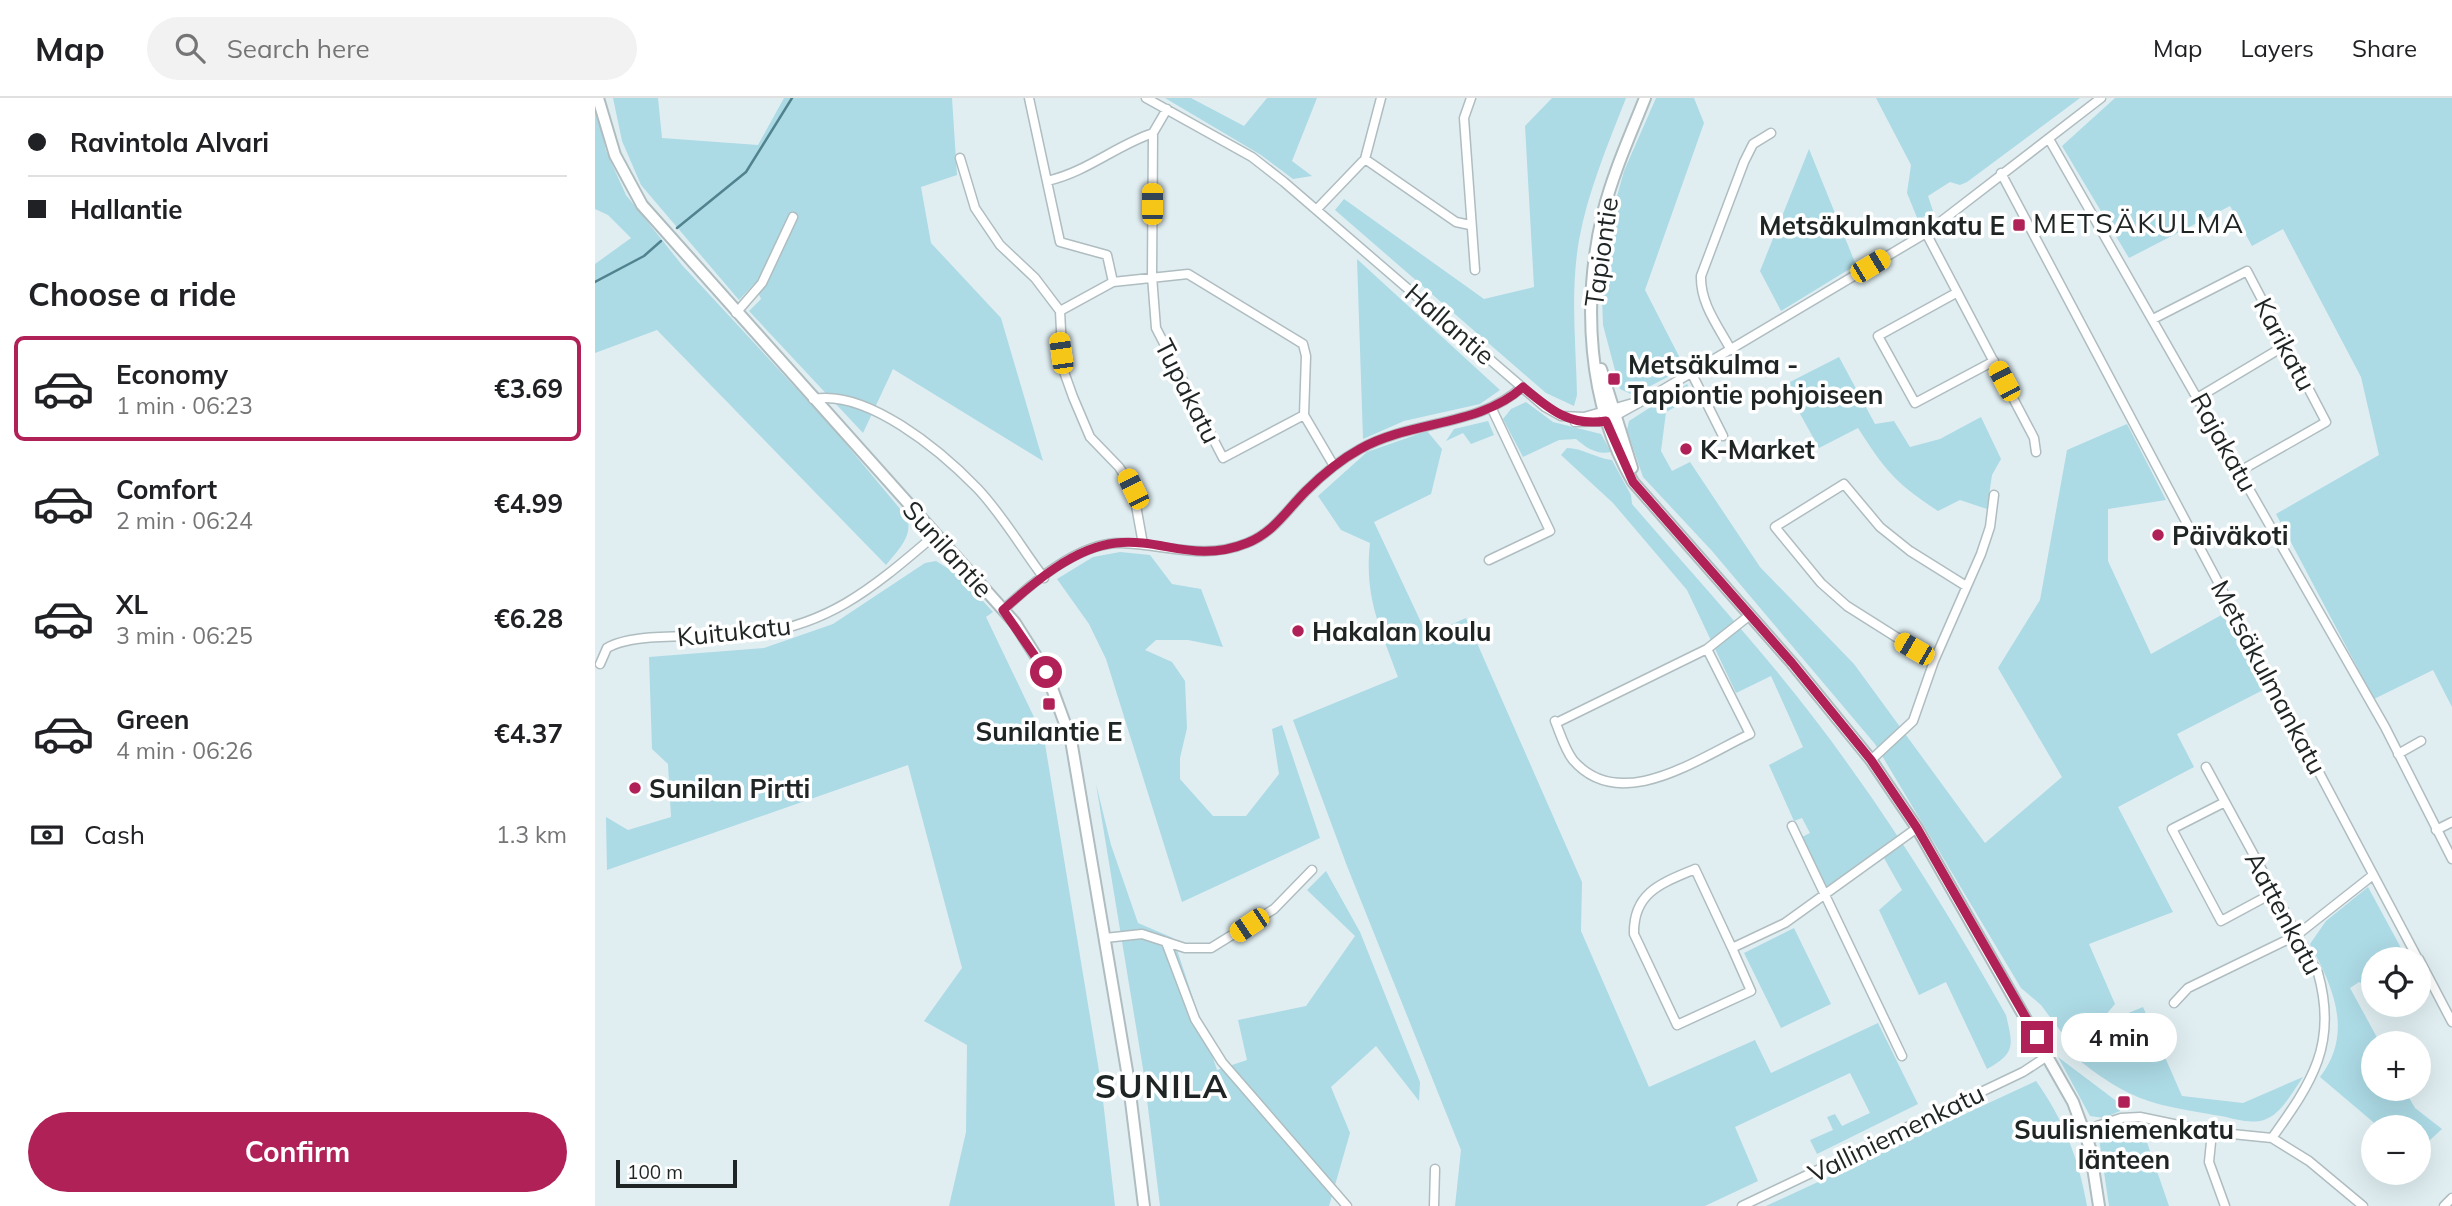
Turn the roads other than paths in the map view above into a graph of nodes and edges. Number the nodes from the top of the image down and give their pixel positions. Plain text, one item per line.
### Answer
1 (599, 98) edge
2 (1029, 98) edge
3 (1146, 98) edge
4 (1381, 98) edge
5 (1471, 98) edge
6 (1645, 98) edge
7 (2101, 98) edge
8 (1167, 110) junction
9 (1153, 133) junction
10 (1771, 133) dead end
11 (2049, 139) junction
12 (960, 158) dead end
13 (1365, 159) junction
14 (2001, 173) junction
15 (1047, 181) junction
16 (1317, 209) junction
17 (793, 216) dead end
18 (1470, 225) junction
19 (1926, 233) junction
20 (1475, 270) dead end
21 (1152, 276) junction
22 (1113, 282) junction
23 (1956, 293) junction
24 (1060, 311) junction
25 (736, 313) junction
26 (2154, 318) junction
27 (2286, 345) junction
28 (1731, 349) junction
29 (1994, 362) junction
30 (1691, 372) junction
31 (1523, 387) junction
32 (2199, 397) junction
33 (813, 399) junction
34 (1492, 409) junction
35 (1304, 415) junction
36 (1609, 415) junction
37 (1723, 436) dead end
38 (2036, 452) dead end
39 (1334, 466) junction
40 (2240, 471) junction
41 (1994, 495) dead end
42 (936, 534) junction
43 (1143, 544) junction
44 (1489, 560) dead end
45 (1044, 578) junction
46 (1966, 586) junction
47 (1003, 610) junction
48 (1750, 615) junction
49 (1707, 649) junction
50 (1934, 661) junction
51 (600, 664) dead end
52 (2421, 741) dead end
53 (2398, 754) junction
54 (1871, 760) junction
55 (2206, 767) dead end
56 (2225, 803) junction
57 (2452, 822) edge
58 (1792, 825) dead end
59 (1917, 828) junction
60 (2437, 830) junction
61 (2452, 859) edge
62 (1311, 870) dead end
63 (2373, 874) junction
64 (2273, 893) junction
65 (1823, 896) junction
66 (2297, 935) junction
67 (1105, 937) junction
68 (1166, 942) junction
69 (2413, 947) edge
70 (1732, 948) junction
71 (2431, 982) edge
72 (2174, 1003) dead end
73 (2452, 1022) edge
74 (2049, 1055) junction
75 (1902, 1056) dead end
76 (2085, 1130) junction
77 (2212, 1132) junction
78 (2272, 1138) junction
79 (1435, 1170) dead end
80 (2452, 1198) edge
81 (2358, 1205) edge
82 (1144, 1206) edge
83 (1346, 1206) edge
84 (1434, 1206) edge
85 (1742, 1206) edge
86 (2099, 1206) edge
87 (2225, 1206) edge
88 (2444, 1206) edge

1 - 25 street, Sunilantie
2 - 15 street
3 - 8 street, Hallantie
4 - 13 street
5 - 18 street
6 - 36 street, Tapiontie
7 - 11 street
8 - 9 street
8 - 16 street, Hallantie
9 - 15 street
9 - 21 street, Tupakatu
10 - 28 street
11 - 14 street
11 - 26 street, Rajakatu
12 - 24 street
13 - 16 street
13 - 18 street
14 - 19 street
14 - 63 street, Metsäkulmankatu
15 - 22 street
16 - 31 street, Hallantie
17 - 25 street
18 - 20 street
19 - 23 street
19 - 28 street
21 - 22 street
21 - 35 street
21 - 35 street, Tupakatu
22 - 24 street
23 - 29 street
23 - 29 street
24 - 43 street
25 - 33 street, Sunilantie
26 - 27 street, Karikatu
26 - 32 street, Rajakatu
27 - 32 street
27 - 40 street, Karikatu
28 - 30 street
29 - 38 street
30 - 36 street
30 - 37 street
31 - 34 street
31 - 36 street, Hallantie
32 - 40 street, Rajakatu
33 - 42 street, Sunilantie
33 - 45 street
34 - 39 street
34 - 44 street
35 - 39 street
36 - 48 street, Tapiontie
39 - 43 street
40 - 53 street, Rajakatu
41 - 46 street
42 - 47 street, Sunilantie
42 - 51 street, Kuitukatu
43 - 45 street
45 - 47 street
46 - 50 street
46 - 50 street
47 - 67 street, Sunilantie
48 - 49 street
48 - 54 street
49 - 49 street
50 - 54 street
52 - 53 street
53 - 60 street, Rajakatu
54 - 59 street
55 - 56 street, Aattenkatu
56 - 64 street, Aattenkatu
56 - 64 street
57 - 60 street
58 - 65 street
59 - 65 street
59 - 74 street
60 - 61 street, Rajakatu
62 - 68 street
63 - 66 street
63 - 69 street, Metsäkulmankatu
64 - 66 street, Aattenkatu
65 - 70 street
65 - 75 street
66 - 72 street
66 - 78 street, Aattenkatu
67 - 68 street
67 - 82 street, Sunilantie
68 - 83 street
70 - 70 street
71 - 73 street, Metsäkulmankatu
74 - 76 street
74 - 85 street, Valliniemenkatu
76 - 77 street
76 - 86 street
77 - 78 street
77 - 87 street
78 - 81 street
79 - 84 street
80 - 88 street

